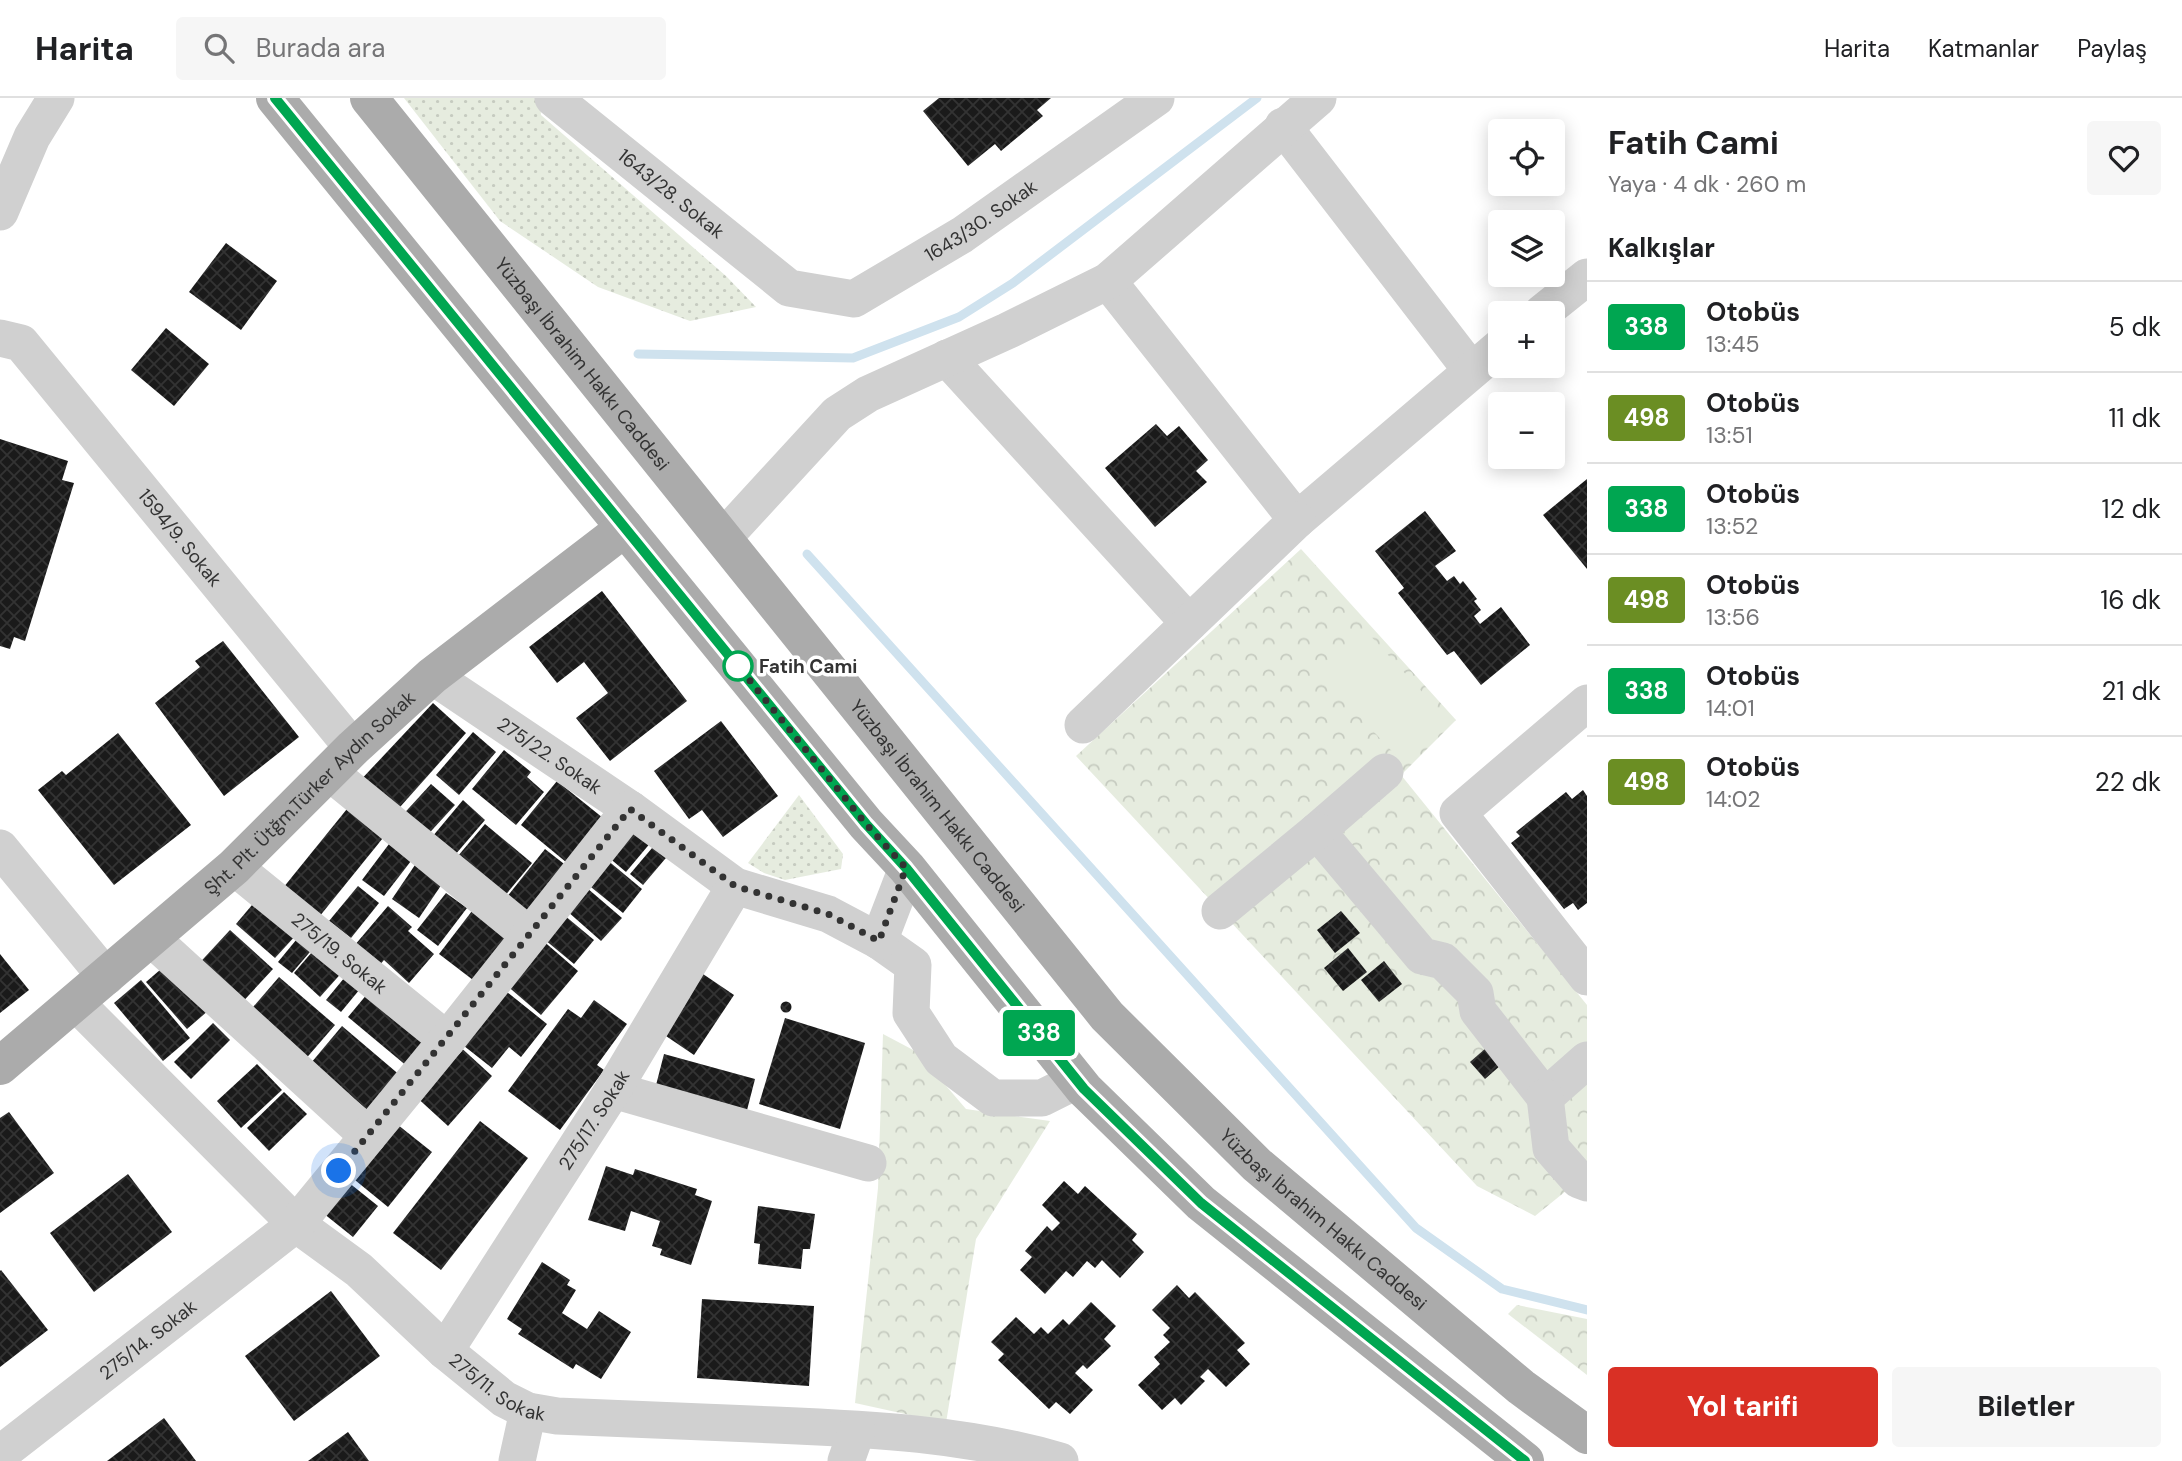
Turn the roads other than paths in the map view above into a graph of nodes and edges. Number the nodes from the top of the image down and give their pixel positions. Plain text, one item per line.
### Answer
1 (56, 98) edge
2 (275, 98) edge
3 (369, 98) edge
4 (553, 98) edge
5 (1156, 98) edge
6 (1318, 98) edge
7 (1283, 126) junction
8 (0, 212) edge
9 (1587, 277) edge
10 (1108, 281) junction
11 (789, 288) joint
12 (1557, 301) edge
13 (0, 338) edge
14 (1488, 357) edge
15 (947, 358) junction
16 (1471, 370) junction
17 (1297, 520) junction
18 (625, 528) junction
19 (724, 537) junction
20 (1189, 623) junction
21 (432, 676) junction
22 (1587, 704) edge
23 (1083, 724) dead end
24 (341, 760) junction
25 (1385, 772) dead end
26 (630, 809) junction
27 (1317, 831) junction
28 (0, 848) edge
29 (234, 867) junction
30 (906, 868) junction
31 (735, 886) junction
32 (1220, 911) dead end
33 (529, 935) junction
34 (151, 938) junction
35 (879, 941) junction
36 (106, 977) junction
37 (1587, 977) edge
38 (75, 1002) junction
39 (446, 1040) junction
40 (1587, 1060) edge
41 (0, 1066) edge
42 (1084, 1089) junction
43 (613, 1090) junction
44 (1545, 1097) junction
45 (368, 1136) junction
46 (868, 1163) dead end
47 (1583, 1182) edge
48 (296, 1224) junction
49 (445, 1351) junction
50 (528, 1411) junction
51 (1587, 1435) edge
52 (851, 1445) edge
53 (930, 1448) edge
54 (0, 1454) edge
55 (517, 1461) edge
56 (1060, 1461) edge
57 (1525, 1461) edge

1 - 8 street
2 - 18 main road
3 - 19 main road, Yüzbaşı İbrahim Hakkı Caddesi
4 - 11 street, 1643/28. Sokak
5 - 11 street, 1643/30. Sokak
6 - 7 street
7 - 10 street
7 - 16 street
9 - 12 street
10 - 15 street
10 - 17 street
13 - 24 street, 1594/9. Sokak
14 - 16 street
15 - 19 street
15 - 20 street
16 - 17 street
17 - 20 street
18 - 21 main road, Şht. Plt. Ütğm.Türker Aydın Sokak
18 - 30 main road
19 - 51 main road, Yüzbaşı İbrahim Hakkı Caddesi
20 - 23 street
21 - 24 main road, Şht. Plt. Ütğm.Türker Aydın Sokak
21 - 26 street, 275/22. Sokak
22 - 37 street
24 - 29 main road, Şht. Plt. Ütğm.Türker Aydın Sokak
24 - 33 street, 1594/9. Sokak
25 - 27 street
26 - 31 street, 275/22. Sokak
26 - 33 street, 275/14. Sokak
27 - 32 street
27 - 44 street
28 - 36 street
29 - 34 main road, Şht. Plt. Ütğm.Türker Aydın Sokak
29 - 39 street, 275/19. Sokak
30 - 35 street
30 - 42 main road
31 - 35 street, 275/22. Sokak
31 - 43 street, 275/17. Sokak
33 - 39 street, 275/14. Sokak
34 - 36 main road, Şht. Plt. Ütğm.Türker Aydın Sokak
34 - 45 street
35 - 42 street, 275/22. Sokak
36 - 38 main road, Şht. Plt. Ütğm.Türker Aydın Sokak
38 - 41 main road, Şht. Plt. Ütğm.Türker Aydın Sokak
38 - 48 street, 275/11. Sokak
39 - 45 street, 275/14. Sokak
40 - 44 street
42 - 57 main road
43 - 46 street
43 - 49 street, 275/17. Sokak
44 - 47 street
45 - 48 street, 275/14. Sokak
48 - 49 street, 275/11. Sokak
48 - 54 street, 275/14. Sokak
49 - 50 street, 275/11. Sokak
50 - 52 street, 275/11. Sokak
50 - 55 street
52 - 53 street, 275/11. Sokak
53 - 56 street, 275/11. Sokak

